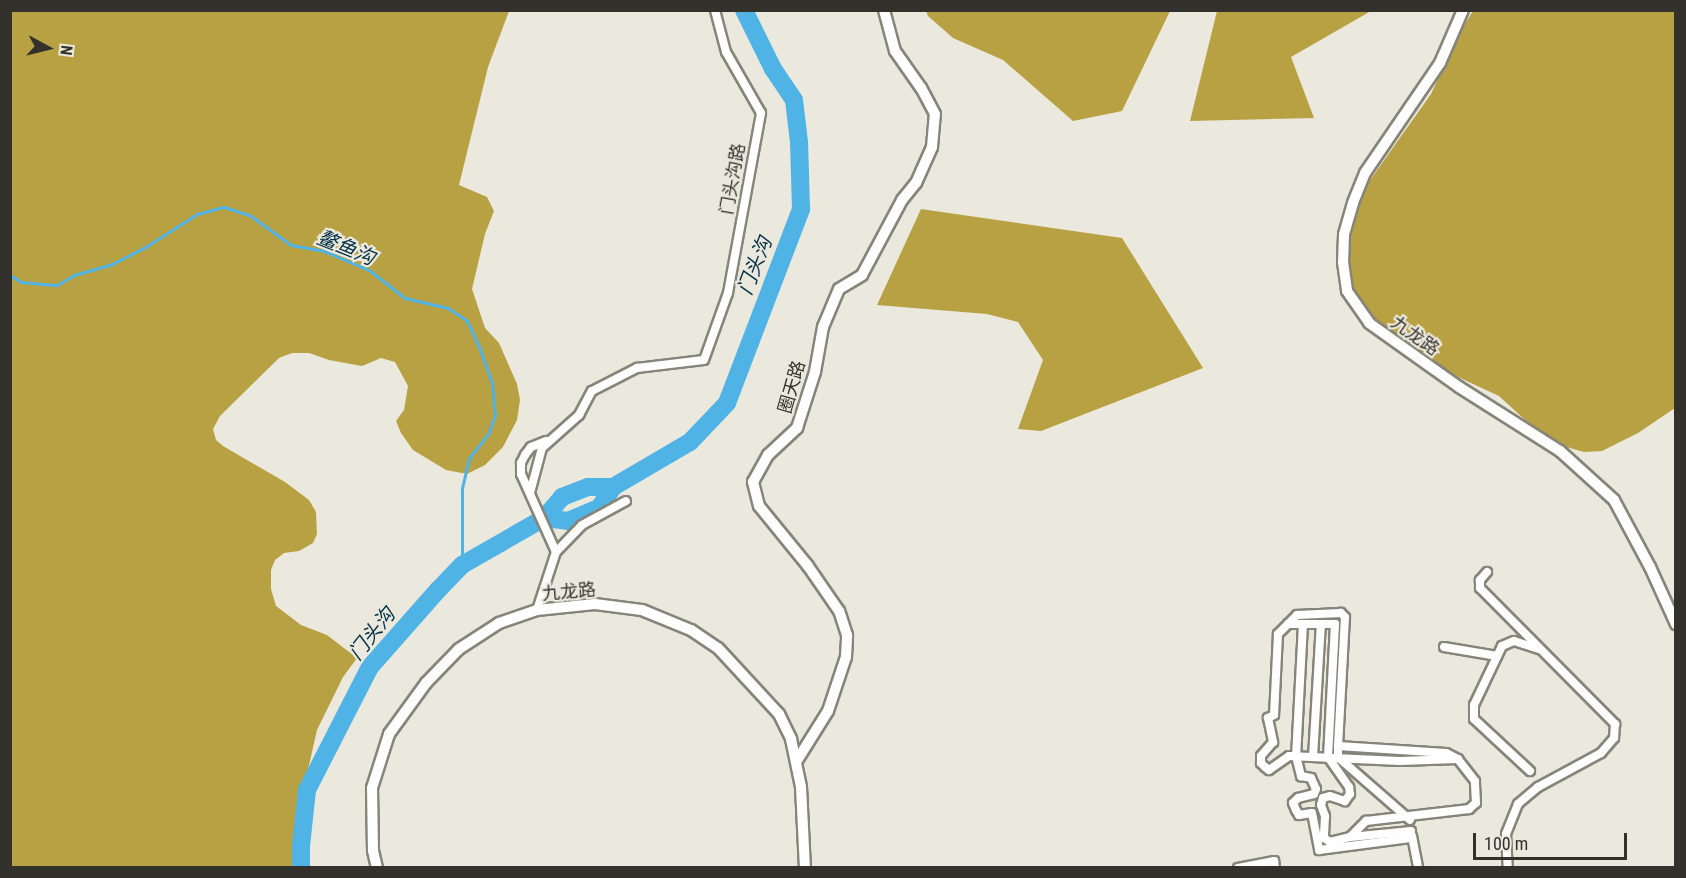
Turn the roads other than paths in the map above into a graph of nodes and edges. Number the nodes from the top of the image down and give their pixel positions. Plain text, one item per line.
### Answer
1 (715, 10) edge
2 (884, 10) edge
3 (1463, 10) edge
4 (549, 439) junction
5 (530, 493) junction
6 (626, 501) dead end
7 (556, 552) junction
8 (1487, 572) dead end
9 (537, 610) junction
10 (1336, 614) junction
11 (1288, 624) junction
12 (1303, 624) junction
13 (1321, 624) junction
14 (1335, 624) junction
15 (1676, 624) edge
16 (1444, 647) dead end
17 (1542, 651) junction
18 (1497, 656) junction
19 (1338, 746) junction
20 (1296, 756) junction
21 (1313, 757) junction
22 (1328, 757) junction
23 (1338, 757) junction
24 (1458, 759) junction
25 (796, 762) junction
26 (1530, 771) dead end
27 (1410, 818) junction
28 (1412, 835) junction
29 (1350, 837) junction
30 (1258, 865) edge
31 (377, 867) edge
32 (805, 867) edge
33 (1238, 867) edge
34 (1275, 867) edge
35 (1418, 867) edge
36 (1508, 867) edge

1 - 4 street, 门头沟路
2 - 25 street, 圈天路
3 - 15 street, 九龙路
4 - 5 street
4 - 5 street
5 - 7 street
6 - 7 street
7 - 9 street
8 - 17 street
9 - 25 street, 九龙路
9 - 31 street, 九龙路
10 - 11 street
10 - 14 street
10 - 19 street
11 - 12 street
11 - 20 street
12 - 13 street
12 - 20 street
13 - 14 street
13 - 21 street
14 - 22 street
16 - 18 street
17 - 18 street
17 - 36 street
18 - 26 street
19 - 23 street
19 - 24 street
20 - 21 street
20 - 28 street
21 - 22 street
22 - 23 street
22 - 29 street
23 - 24 street
23 - 27 street
24 - 27 street
25 - 32 street, 九龙路
27 - 28 street
27 - 29 street
28 - 29 street
28 - 35 street
30 - 33 street
30 - 34 street

